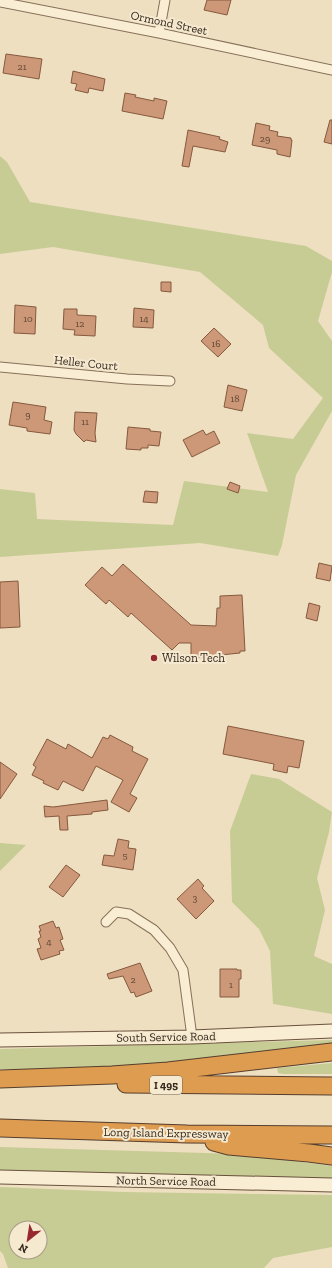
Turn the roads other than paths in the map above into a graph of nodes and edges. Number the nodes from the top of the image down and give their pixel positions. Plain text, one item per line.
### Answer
1 (166, 0) edge
2 (0, 2) edge
3 (159, 33) junction
4 (332, 70) edge
5 (0, 367) edge
6 (170, 381) dead end
7 (106, 922) dead end
8 (332, 1031) edge
9 (192, 1037) junction
10 (0, 1040) edge
11 (332, 1052) edge
12 (0, 1079) edge
13 (0, 1082) edge
14 (332, 1086) edge
15 (0, 1128) edge
16 (187, 1134) junction
17 (332, 1135) edge
18 (332, 1156) edge
19 (0, 1177) edge
20 (332, 1185) edge

1 - 3 street
2 - 3 street, Ormond Street
3 - 4 street, Ormond Street
5 - 6 street, Heller Court
7 - 9 street
8 - 9 main road, South Service Road
9 - 10 main road, South Service Road
11 - 12 highway
13 - 14 highway, I 495
15 - 16 highway, Long Island Expressway
16 - 17 highway, Long Island Expressway
16 - 18 highway
19 - 20 main road, North Service Road

